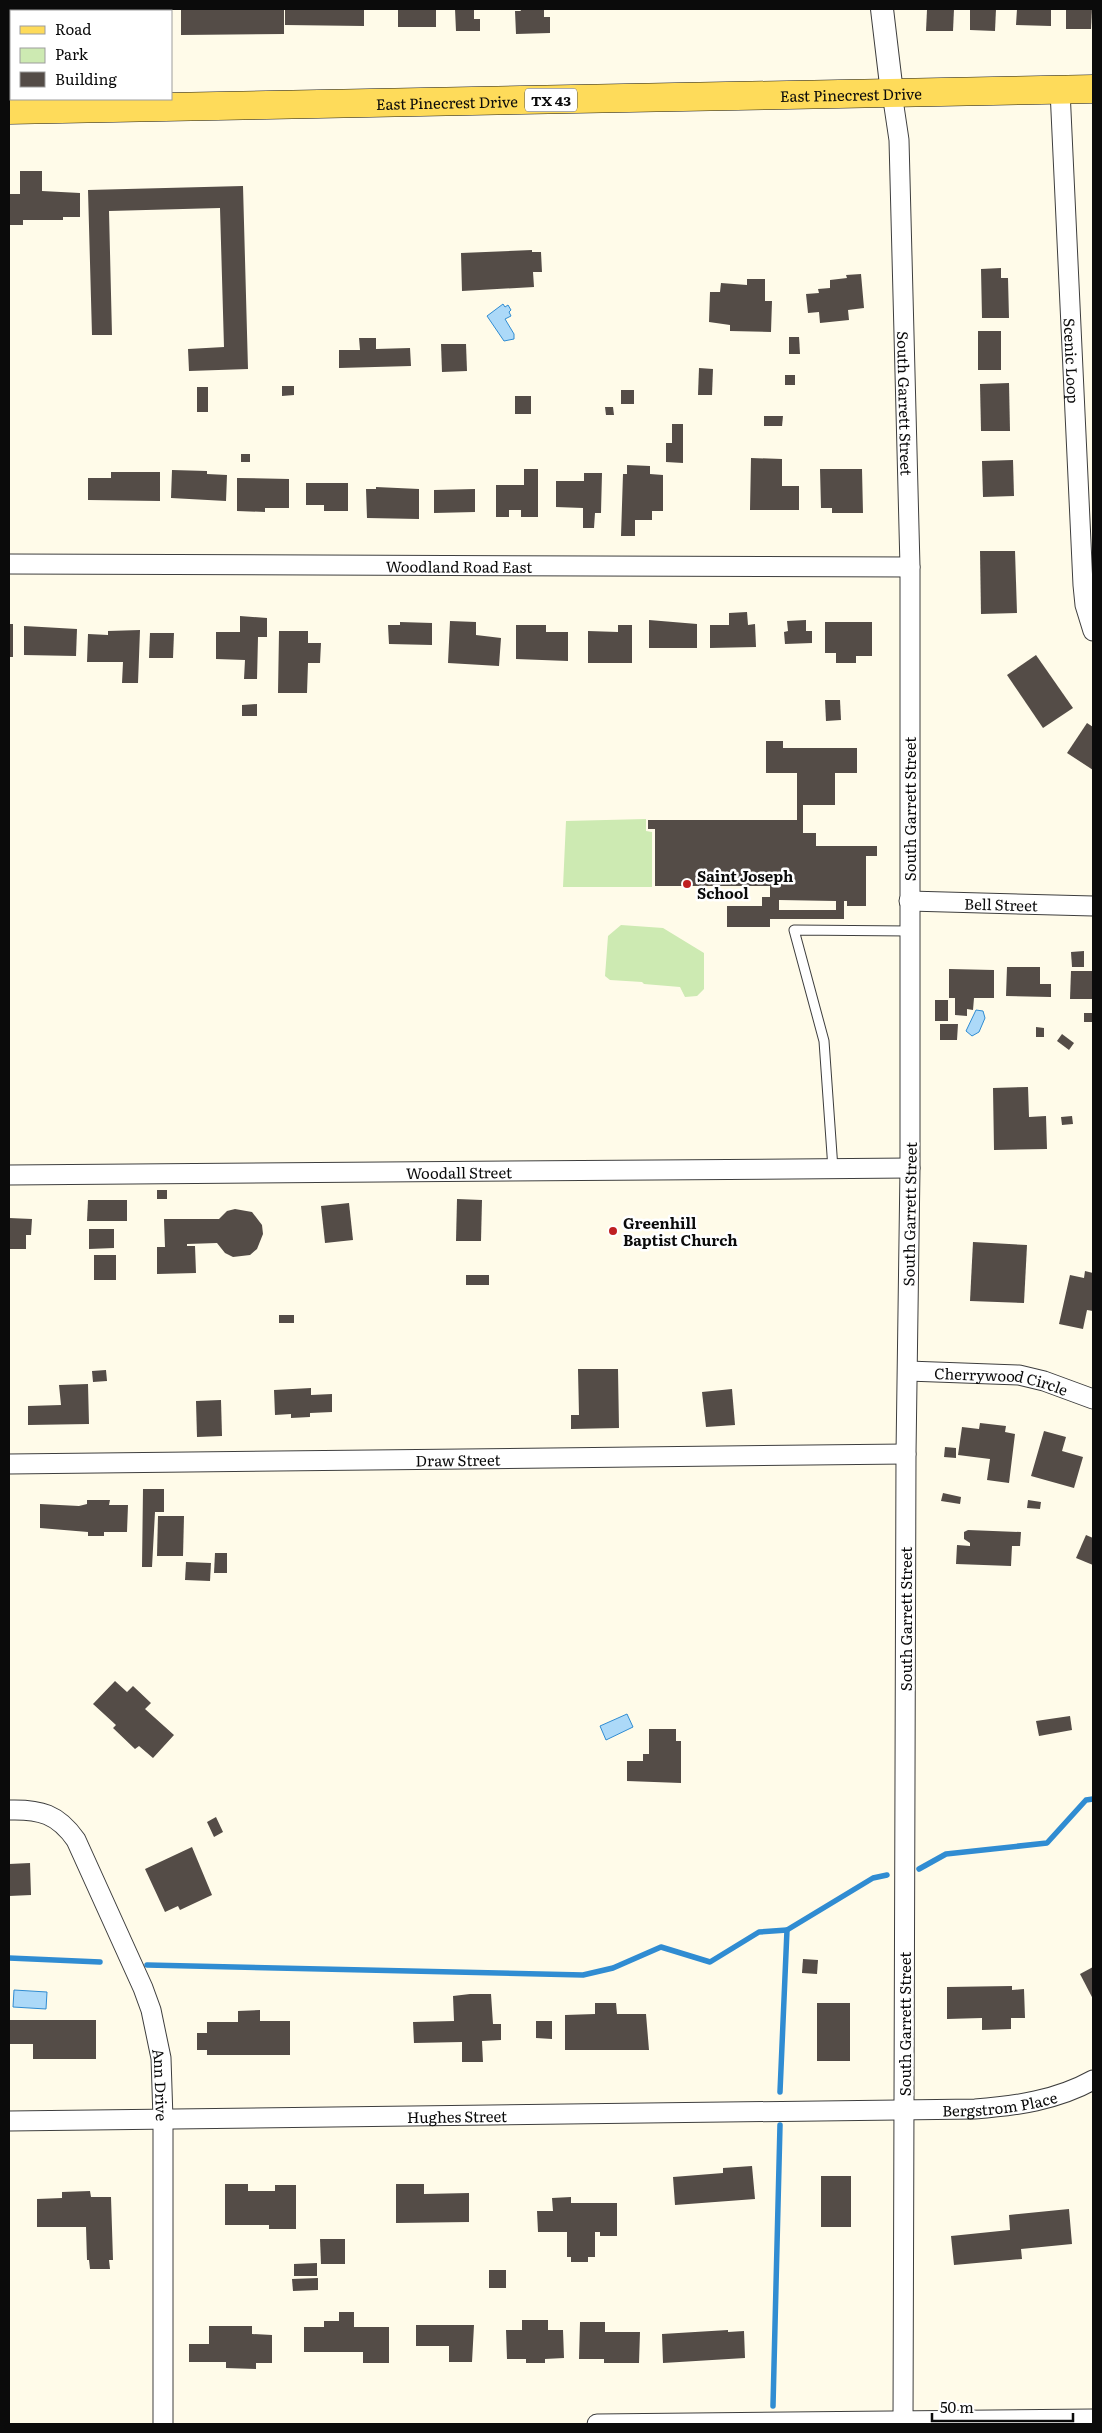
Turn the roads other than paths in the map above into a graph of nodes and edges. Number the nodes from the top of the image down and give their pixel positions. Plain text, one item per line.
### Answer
1 (882, 9) edge
2 (1093, 89) edge
3 (1060, 90) junction
4 (892, 93) junction
5 (9, 110) edge
6 (9, 564) edge
7 (910, 567) junction
8 (1093, 632) edge
9 (909, 901) junction
10 (1093, 906) edge
11 (909, 931) junction
12 (910, 1168) junction
13 (833, 1169) junction
14 (9, 1175) edge
15 (908, 1371) junction
16 (1093, 1399) edge
17 (906, 1454) junction
18 (9, 1464) edge
19 (9, 1810) edge
20 (1093, 2080) edge
21 (903, 2110) junction
22 (164, 2119) junction
23 (9, 2121) edge
24 (1093, 2418) edge
25 (903, 2422) edge
26 (164, 2424) edge
27 (597, 2424) edge

1 - 4 street, South Garrett Street
2 - 3 main road, East Pinecrest Drive / TX 43
3 - 4 main road, East Pinecrest Drive / TX 43
3 - 8 street, Scenic Loop
4 - 5 main road, East Pinecrest Drive / TX 43
4 - 7 street, South Garrett Street
6 - 7 street, Woodland Road East
7 - 9 street, South Garrett Street
9 - 10 street, Bell Street
9 - 11 street, South Garrett Street
11 - 12 street, South Garrett Street
11 - 13 lane
12 - 13 street, Woodall Street
12 - 15 street, South Garrett Street
13 - 14 street, Woodall Street
15 - 16 street, Cherrywood Circle
15 - 17 street, South Garrett Street
17 - 18 street, Draw Street
17 - 21 street, South Garrett Street
19 - 22 street, Ann Drive
20 - 21 street, Bergstrom Place
21 - 22 street, Hughes Street
21 - 25 street, South Garrett Street
22 - 23 street, Hughes Street
22 - 26 street, Ann Drive
24 - 25 street
25 - 27 street

